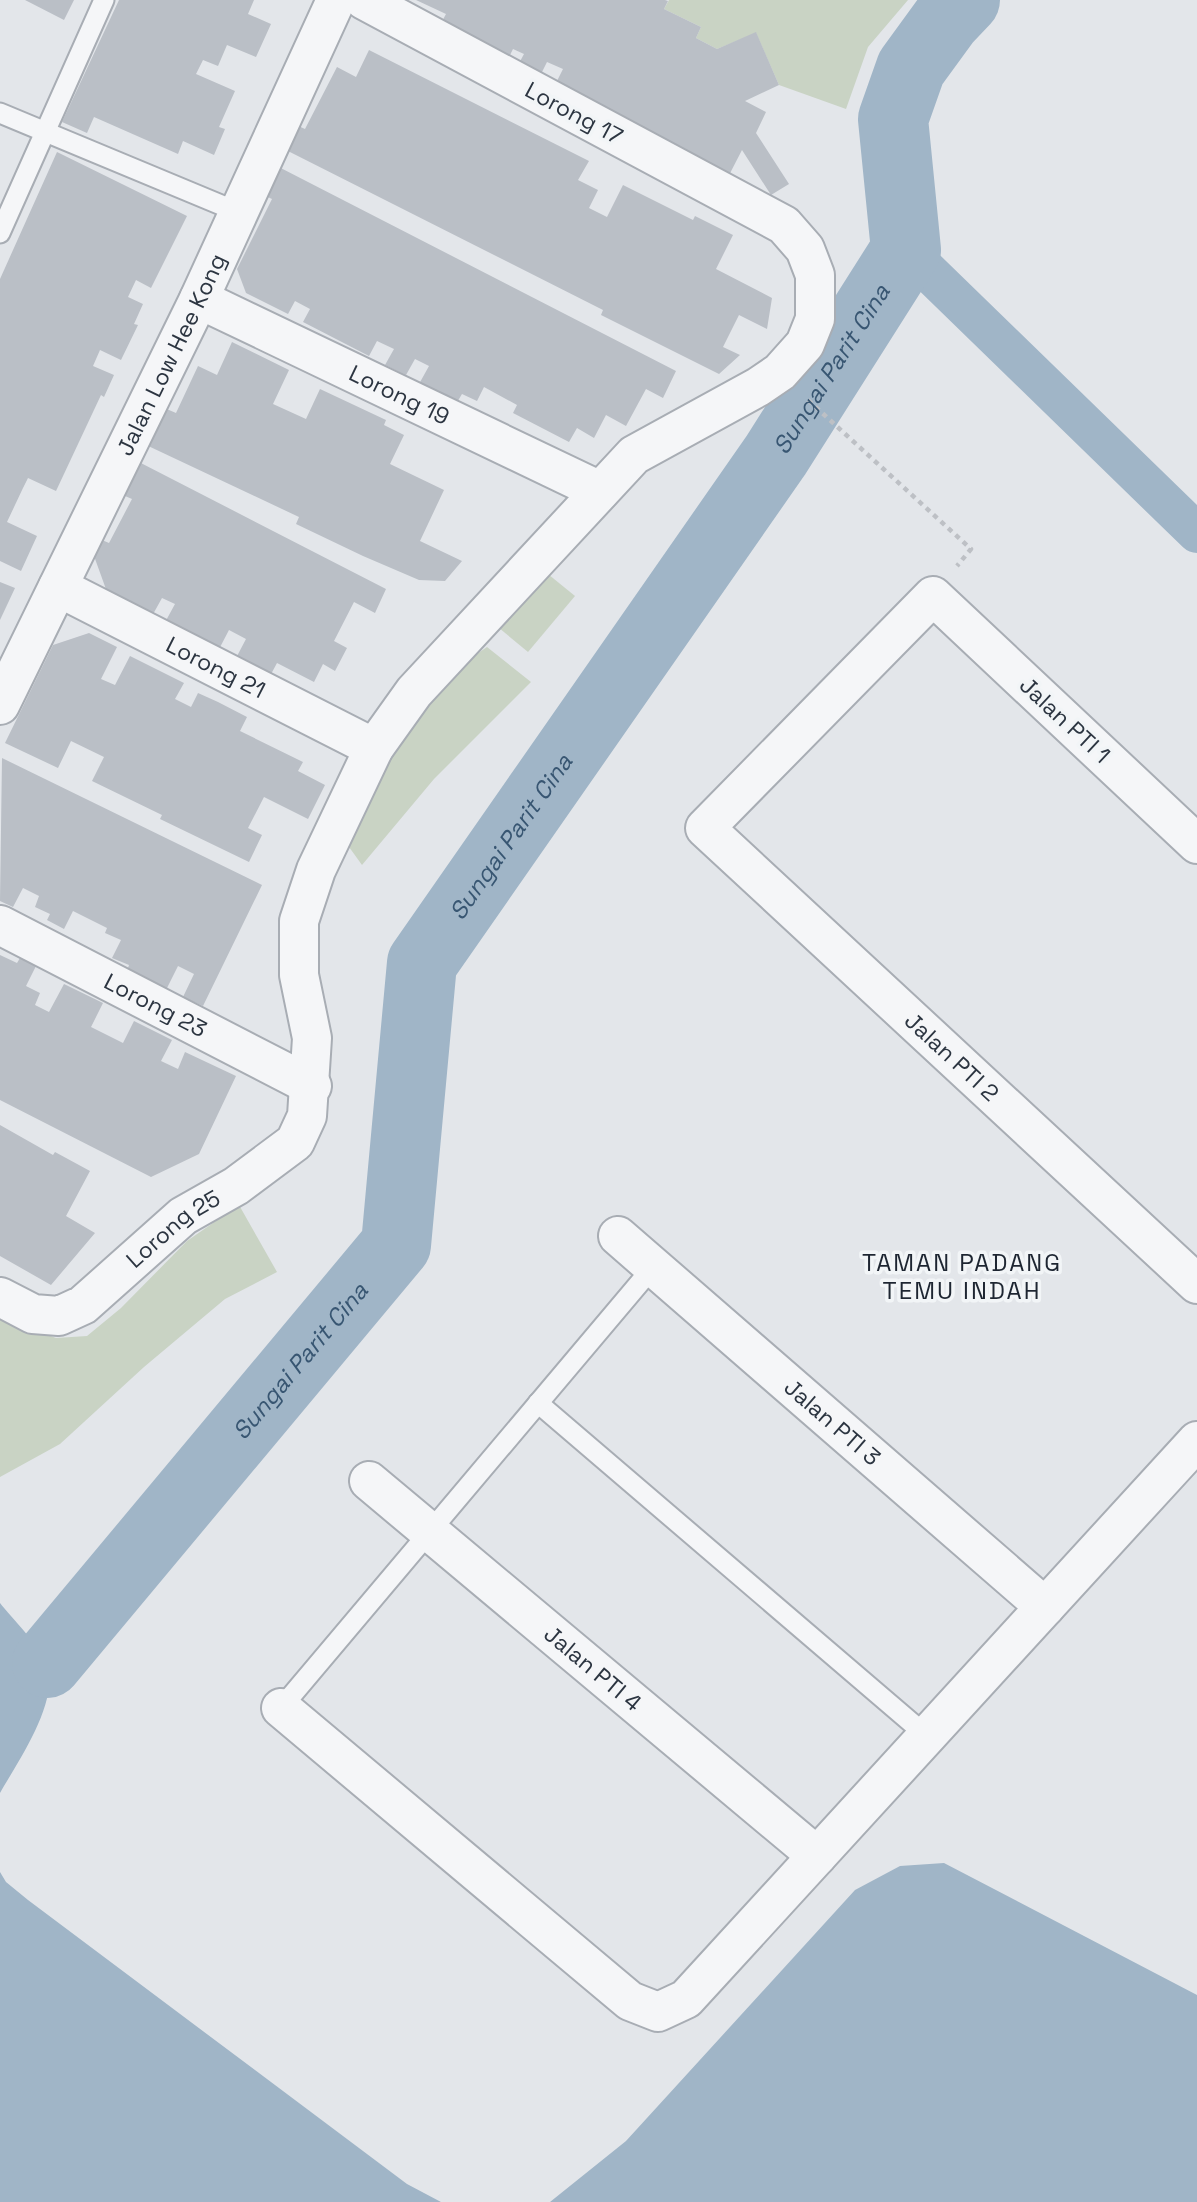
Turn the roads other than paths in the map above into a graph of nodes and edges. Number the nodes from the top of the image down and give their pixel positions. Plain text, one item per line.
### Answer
1 (104, 0) edge
2 (336, 0) edge
3 (364, 0) edge
4 (0, 113) edge
5 (46, 132) junction
6 (238, 212) junction
7 (0, 233) edge
8 (199, 299) junction
9 (791, 384) joint
10 (600, 491) junction
11 (58, 587) junction
12 (933, 596) joint
13 (0, 705) edge
14 (374, 748) junction
15 (1197, 844) edge
16 (0, 925) edge
17 (312, 1086) junction
18 (618, 1236) dead end
19 (653, 1267) junction
20 (1197, 1284) edge
21 (0, 1297) edge
22 (538, 1403) junction
23 (1197, 1441) edge
24 (369, 1481) dead end
25 (430, 1532) junction
26 (1045, 1607) junction
27 (281, 1708) joint
28 (927, 1736) junction
29 (817, 1856) junction

1 - 5 lane
2 - 6 street, Jalan Low Hee Kong
3 - 9 street, Lorong 17
4 - 5 lane
5 - 6 lane
5 - 7 lane
6 - 8 street, Jalan Low Hee Kong
8 - 10 street, Lorong 19
8 - 11 street, Jalan Low Hee Kong
9 - 10 street, Lorong 25
10 - 14 street, Lorong 25
11 - 13 street, Jalan Low Hee Kong
11 - 14 street, Lorong 21
12 - 15 street, Jalan PTI 1
12 - 20 street, Jalan PTI 2
14 - 17 street, Lorong 25
16 - 17 street, Lorong 23
17 - 21 street, Lorong 25
18 - 19 street, Jalan PTI 3
19 - 22 lane
19 - 26 street, Jalan PTI 3
22 - 25 lane
22 - 28 lane
23 - 26 street
24 - 25 street, Jalan PTI 4
25 - 27 lane
25 - 29 street, Jalan PTI 4
26 - 28 street
27 - 29 street
28 - 29 street

